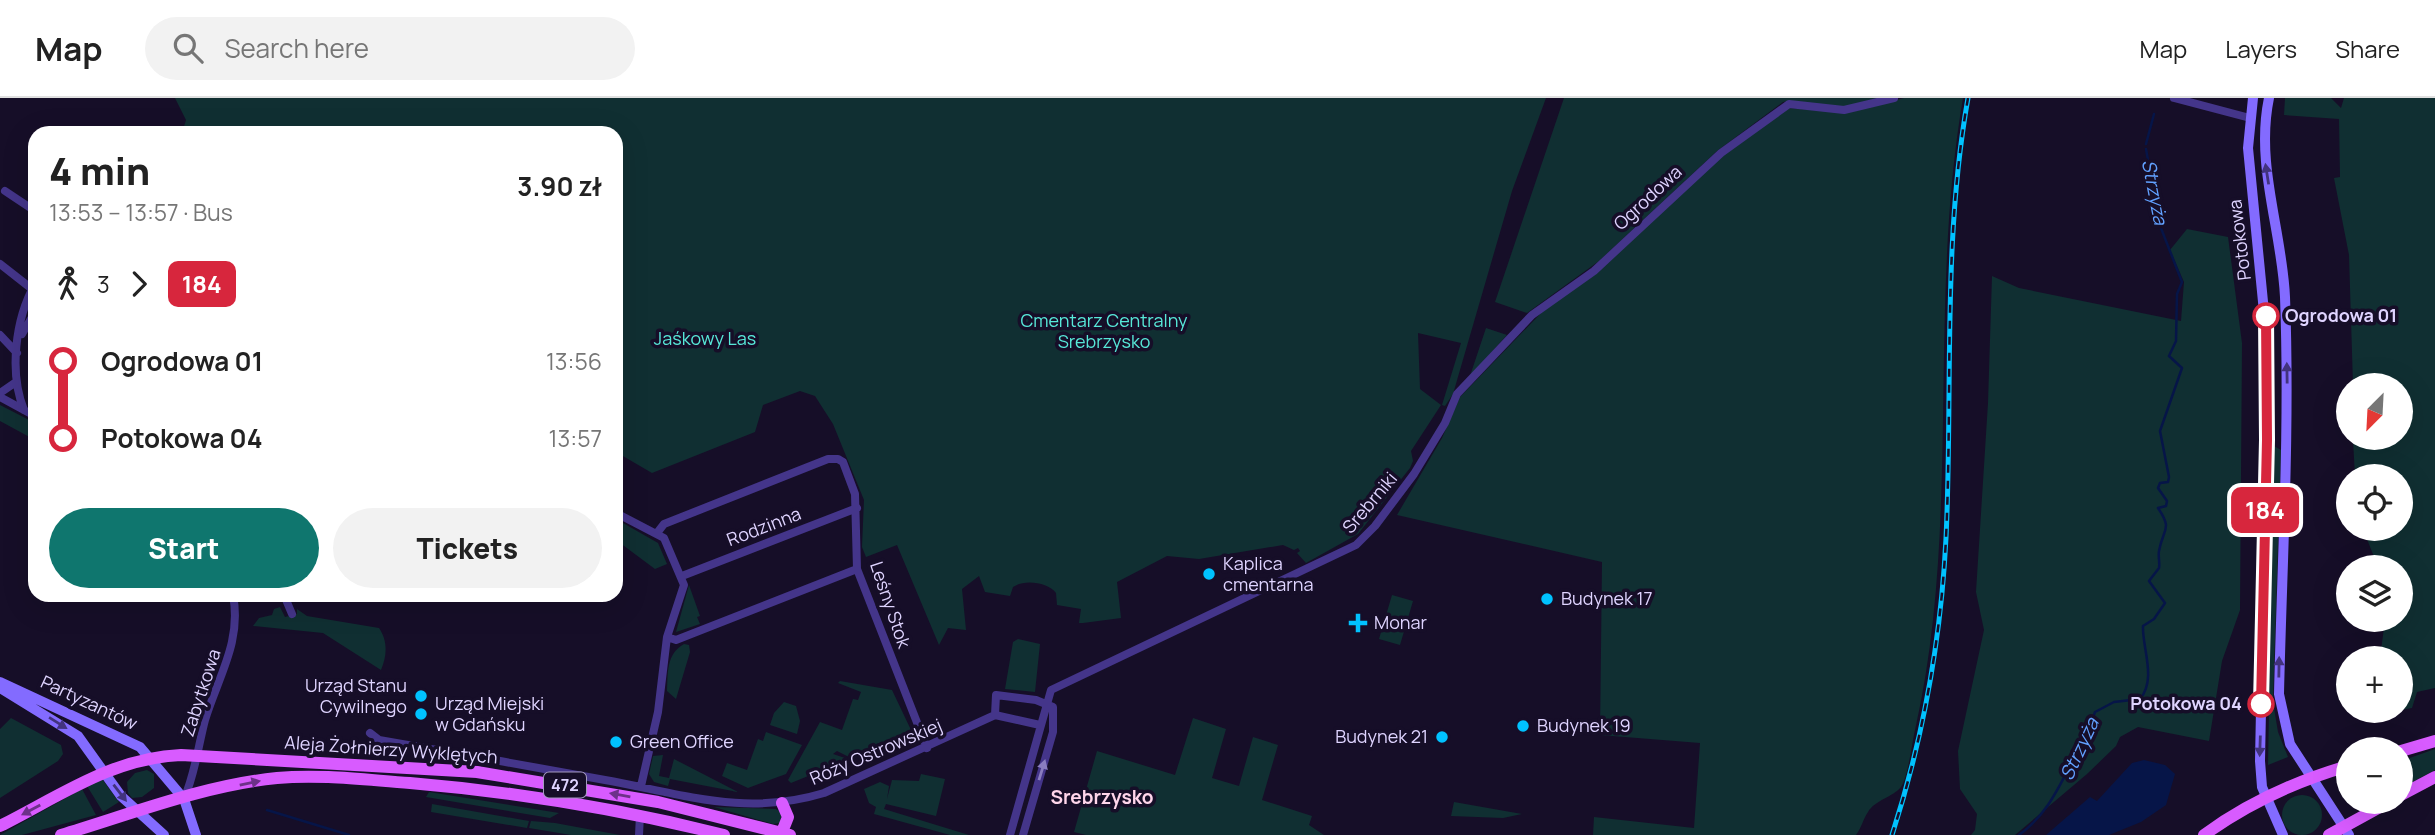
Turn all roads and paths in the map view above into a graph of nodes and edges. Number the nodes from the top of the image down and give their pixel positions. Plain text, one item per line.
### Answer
1 (1894, 98) edge
2 (2174, 98) edge
3 (2253, 98) edge
4 (2269, 98) edge
5 (2250, 118) junction
6 (5, 191) dead end
7 (28, 206) edge
8 (0, 264) edge
9 (28, 284) edge
10 (28, 301) edge
11 (28, 324) edge
12 (0, 335) edge
13 (19, 340) junction
14 (17, 353) junction
15 (16, 382) junction
16 (1457, 394) joint
17 (0, 395) edge
18 (24, 410) junction
19 (28, 412) edge
20 (2267, 440) junction
21 (2287, 442) junction
22 (857, 508) junction
23 (623, 516) edge
24 (657, 533) junction
25 (857, 569) junction
26 (682, 576) junction
27 (234, 602) edge
28 (287, 602) edge
29 (292, 614) dead end
30 (667, 637) junction
31 (0, 682) edge
32 (0, 688) edge
33 (1045, 702) junction
34 (995, 715) junction
35 (1040, 724) junction
36 (370, 733) dead end
37 (2435, 741) edge
38 (2413, 747) edge
39 (927, 748) junction
40 (197, 755) junction
41 (150, 758) junction
42 (2336, 770) edge
43 (104, 771) junction
44 (2435, 777) edge
45 (2309, 778) junction
46 (641, 786) junction
47 (2413, 789) edge
48 (2265, 797) junction
49 (184, 799) junction
50 (782, 803) junction
51 (138, 812) junction
52 (2371, 814) edge
53 (640, 816) junction
54 (1015, 820) junction
55 (1026, 823) junction
56 (0, 826) edge
57 (2346, 831) edge
58 (786, 834) edge
59 (61, 835) edge
60 (164, 835) edge
61 (197, 835) edge
62 (639, 835) edge
63 (724, 835) edge
64 (1010, 835) edge
65 (1023, 835) edge
66 (2204, 835) edge
67 (2283, 835) edge
68 (2329, 835) edge

1 - 16 street, Ogrodowa
2 - 5 street
3 - 5 main road, Potokowa
21 -> 4 main road, Potokowa
5 - 20 main road, Potokowa
6 - 7 street
8 - 9 street
10 - 13 street
11 - 13 street
12 - 14 street
13 - 14 street
14 - 15 street
15 - 17 street
15 - 18 street
16 - 33 street, Srebrniki
17 - 18 street
18 - 19 street
20 - 21 main road
20 -> 48 main road, Potokowa
45 -> 21 main road, Potokowa
22 - 24 street, Leśny Stok
22 - 25 street, Leśny Stok
22 - 26 street, Rodzinna
23 - 24 street
24 - 26 street
25 - 30 street
25 - 39 street, Leśny Stok
26 - 30 street
27 - 40 street, Zabytkowa
28 - 29 street
30 - 46 street
31 - 41 main road, Partyzantów
32 -> 43 main road, Partyzantów
33 - 34 street
33 - 35 street
55 -> 33 street
34 - 35 street
34 - 39 street, Róży Ostrowskiej
35 - 54 street
36 - 46 street
37 - 38 main road
39 - 50 street, Róży Ostrowskiej
40 - 41 main road, Aleja Żołnierzy Wyklętych / 472
40 - 49 street, Zabytkowa
58 -> 40 main road, Aleja Żołnierzy Wyklętych / 472
41 - 43 main road, Aleja Żołnierzy Wyklętych / 472
41 - 49 main road, Partyzantów
42 - 45 main road
43 -> 51 main road, Partyzantów
43 -> 56 main road, Aleja Żołnierzy Wyklętych / 472
44 - 47 main road
45 - 48 main road
45 - 57 main road, Potokowa
46 - 50 street, Róży Ostrowskiej
48 - 66 main road
48 - 67 main road, Potokowa
49 - 51 main road, Aleja Żołnierzy Wyklętych / 472
49 -> 53 main road, Aleja Żołnierzy Wyklętych / 472
49 - 61 main road, Partyzantów
50 - 58 main road
51 - 59 main road, Aleja Żołnierzy Wyklętych / 472
51 - 60 main road, Partyzantów
52 - 57 main road
53 - 62 street
53 - 63 main road, Aleja Żołnierzy Wyklętych / 472
54 - 55 street
54 - 64 street
55 - 65 street
57 - 68 main road

